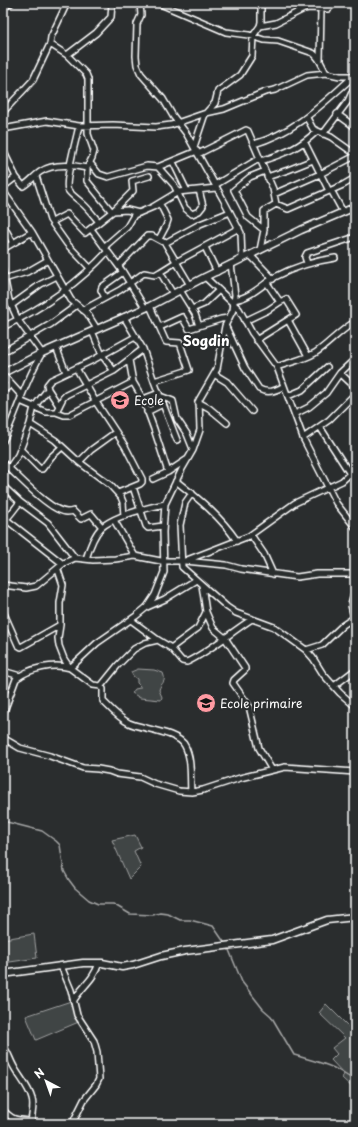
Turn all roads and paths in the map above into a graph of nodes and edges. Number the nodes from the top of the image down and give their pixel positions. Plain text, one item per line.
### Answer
1 (11, 3) edge
2 (67, 3) edge
3 (112, 3) edge
4 (140, 3) edge
5 (158, 3) edge
6 (259, 3) edge
7 (335, 3) edge
8 (3, 8) edge
9 (321, 9) junction
10 (260, 26) junction
11 (253, 36) junction
12 (50, 44) junction
13 (67, 55) junction
14 (320, 61) junction
15 (326, 73) junction
16 (354, 76) edge
17 (355, 86) edge
18 (3, 104) edge
19 (10, 106) junction
20 (3, 112) edge
21 (206, 113) junction
22 (337, 114) junction
23 (307, 118) junction
24 (178, 123) junction
25 (80, 126) junction
26 (88, 126) junction
27 (355, 127) edge
28 (3, 129) edge
29 (317, 131) junction
30 (323, 134) junction
31 (305, 142) junction
32 (254, 144) junction
33 (3, 150) edge
34 (196, 151) junction
35 (355, 155) edge
36 (313, 160) junction
37 (261, 161) junction
38 (173, 162) junction
39 (90, 163) junction
40 (70, 166) junction
41 (87, 168) junction
42 (158, 168) junction
43 (265, 171) junction
44 (320, 174) junction
45 (36, 176) junction
46 (149, 176) dead end
47 (16, 177) junction
48 (267, 177) junction
49 (355, 178) edge
50 (215, 186) junction
51 (3, 187) edge
52 (199, 190) junction
53 (330, 190) junction
54 (187, 191) junction
55 (3, 192) edge
56 (178, 192) junction
57 (274, 194) junction
58 (160, 204) junction
59 (276, 204) junction
60 (355, 207) edge
61 (113, 211) junction
62 (230, 212) junction
63 (343, 212) junction
64 (138, 213) junction
65 (52, 222) junction
66 (99, 222) junction
67 (3, 225) edge
68 (239, 228) junction
69 (91, 229) junction
70 (264, 230) junction
71 (5, 232) edge
72 (32, 232) junction
73 (355, 238) edge
74 (158, 239) junction
75 (13, 243) junction
76 (165, 243) junction
77 (205, 247) junction
78 (3, 249) edge
79 (106, 249) junction
80 (260, 250) junction
81 (250, 255) junction
82 (335, 258) dead end
83 (242, 259) junction
84 (48, 260) junction
85 (176, 262) junction
86 (308, 263) junction
87 (231, 264) junction
88 (118, 265) junction
89 (90, 268) junction
90 (3, 272) edge
91 (123, 272) junction
92 (160, 272) junction
93 (217, 272) junction
94 (57, 276) junction
95 (205, 277) junction
96 (4, 279) edge
97 (273, 279) junction
98 (130, 282) junction
99 (267, 283) junction
100 (190, 285) junction
101 (66, 290) junction
102 (180, 290) junction
103 (219, 290) junction
104 (173, 294) junction
105 (104, 298) junction
106 (10, 302) junction
107 (234, 302) junction
108 (280, 302) junction
109 (3, 303) edge
110 (77, 306) junction
111 (148, 307) junction
112 (192, 309) junction
113 (83, 310) junction
114 (124, 317) junction
115 (229, 318) junction
116 (18, 320) junction
117 (288, 320) junction
118 (245, 321) junction
119 (355, 322) edge
120 (160, 326) junction
121 (199, 326) junction
122 (225, 326) junction
123 (3, 327) edge
124 (95, 330) junction
125 (31, 336) junction
126 (135, 337) junction
127 (256, 340) junction
128 (56, 347) junction
129 (143, 349) junction
130 (3, 352) edge
131 (42, 353) junction
132 (102, 354) junction
133 (308, 356) junction
134 (355, 359) edge
135 (129, 360) junction
136 (277, 367) junction
137 (327, 367) dead end
138 (76, 368) junction
139 (114, 371) junction
140 (66, 372) junction
141 (340, 373) junction
142 (3, 374) edge
143 (214, 374) junction
144 (154, 381) junction
145 (133, 382) junction
146 (12, 384) junction
147 (86, 385) junction
148 (284, 386) junction
149 (355, 388) edge
150 (48, 389) junction
151 (3, 391) edge
152 (355, 394) edge
153 (21, 395) junction
154 (159, 395) junction
155 (288, 396) junction
156 (143, 399) junction
157 (20, 401) junction
158 (96, 402) junction
159 (198, 402) junction
160 (163, 404) junction
161 (59, 406) junction
162 (34, 407) junction
163 (252, 411) dead end
164 (56, 412) junction
165 (147, 412) junction
166 (295, 414) junction
167 (227, 423) dead end
168 (30, 424) junction
169 (320, 427) junction
170 (116, 432) junction
171 (304, 438) junction
172 (177, 440) dead end
173 (3, 441) edge
174 (62, 447) junction
175 (21, 450) junction
176 (193, 450) junction
177 (189, 458) junction
178 (79, 462) junction
179 (3, 463) edge
180 (9, 468) junction
181 (355, 469) edge
182 (168, 472) junction
183 (350, 474) junction
184 (153, 479) dead end
185 (176, 481) junction
186 (3, 486) edge
187 (133, 487) junction
188 (328, 488) junction
189 (192, 493) junction
190 (118, 494) junction
191 (20, 502) junction
192 (165, 504) junction
193 (140, 510) junction
194 (124, 516) junction
195 (4, 519) edge
196 (114, 520) junction
197 (163, 526) junction
198 (102, 527) junction
199 (355, 527) edge
200 (251, 535) junction
201 (237, 541) junction
202 (136, 556) junction
203 (75, 558) junction
204 (86, 559) junction
205 (163, 561) junction
206 (184, 561) junction
207 (64, 564) junction
208 (58, 570) junction
209 (273, 574) junction
210 (355, 574) edge
211 (196, 580) junction
212 (3, 585) edge
213 (202, 585) junction
214 (355, 590) edge
215 (147, 607) junction
216 (3, 611) edge
217 (206, 612) junction
218 (354, 618) edge
219 (252, 619) junction
220 (131, 620) junction
221 (9, 625) junction
222 (60, 625) junction
223 (3, 628) edge
224 (225, 638) junction
225 (158, 640) junction
226 (171, 648) junction
227 (306, 650) junction
228 (70, 668) junction
229 (3, 670) edge
230 (355, 670) edge
231 (20, 676) junction
232 (102, 686) junction
233 (334, 686) junction
234 (355, 706) edge
235 (3, 714) edge
236 (3, 738) edge
237 (272, 770) junction
238 (355, 772) edge
239 (191, 792) junction
240 (355, 917) edge
241 (99, 963) junction
242 (61, 966) junction
243 (3, 974) edge
244 (74, 1000) junction
245 (3, 1044) edge
246 (3, 1110) edge
247 (32, 1122) edge
248 (72, 1124) edge

1 - 8 street
2 - 12 street
3 - 13 street
4 - 24 street
5 - 11 street
6 - 10 street
7 - 9 street
9 - 10 street
9 - 14 street
10 - 11 street
11 - 14 street
11 - 21 street
12 - 13 street
12 - 19 street
13 - 26 street
14 - 15 street
15 - 16 street
15 - 21 street
16 - 23 street
17 - 22 street
18 - 19 street
19 - 20 street
21 - 24 street
21 - 34 street
22 - 27 street
22 - 30 street
23 - 29 street
23 - 32 street
24 - 26 street
24 - 34 street
25 - 26 street
25 - 28 street
25 - 40 street
26 - 39 street
29 - 30 street
29 - 31 street
30 - 35 street
31 - 36 street
31 - 37 street
32 - 34 street
32 - 37 street
33 - 47 street
34 - 38 street
34 - 50 street
35 - 44 street
36 - 44 street
36 - 48 street
37 - 43 street
37 - 50 street
38 - 42 street
38 - 54 street
39 - 41 street
39 - 42 street
40 - 41 street
40 - 45 street
40 - 66 street
41 - 61 street
42 - 56 street
43 - 48 street
43 - 70 street
44 - 53 street
44 - 57 street
45 - 47 street
45 - 65 street
46 - 61 street
47 - 51 street
48 - 57 street
49 - 53 street
50 - 52 street
50 - 62 street
52 - 54 street
52 - 56 street
53 - 59 street
53 - 63 street
54 - 56 street
55 - 72 street
56 - 58 street
57 - 59 street
58 - 64 street
58 - 74 street
59 - 70 street
60 - 63 street
61 - 64 street
61 - 66 street
62 - 68 street
62 - 76 street
63 - 80 street
64 - 79 street
65 - 69 street
65 - 89 street
66 - 69 street
67 - 71 street
68 - 77 street
68 - 83 street
69 - 79 street
70 - 80 street
71 - 75 street
72 - 75 street
72 - 84 street
73 - 86 street
74 - 76 street
74 - 88 street
75 - 78 street
76 - 85 street
77 - 85 street
77 - 93 street
79 - 88 street
79 - 89 street
80 - 81 street
81 - 83 street
81 - 97 street
82 - 86 street
83 - 87 street
84 - 94 street
84 - 96 street
85 - 92 street
85 - 100 street
86 - 97 street
87 - 93 street
87 - 107 street
88 - 91 street
89 - 101 street
90 - 96 street
91 - 98 street
91 - 105 street
92 - 98 street
92 - 104 street
93 - 95 street
94 - 101 street
94 - 106 street
95 - 100 street
95 - 103 street
96 - 106 street
97 - 99 street
98 - 105 street
98 - 111 street
99 - 107 street
99 - 108 street
100 - 102 street
101 - 110 street
101 - 116 street
102 - 104 street
102 - 112 street
103 - 107 street
103 - 112 street
104 - 111 street
105 - 113 street
106 - 109 street
106 - 116 street
107 - 115 street
107 - 118 street
108 - 117 street
108 - 118 street
110 - 113 street
110 - 125 street
111 - 114 street
111 - 120 street
112 - 121 street
113 - 124 street
114 - 124 street
114 - 126 street
115 - 121 street
115 - 122 street
116 - 123 street
116 - 125 street
117 - 127 street
117 - 133 street
118 - 127 street
119 - 133 street
120 - 121 street
120 - 144 street
122 - 143 street
122 - 148 street
124 - 128 street
124 - 132 street
125 - 130 street
125 - 131 street
126 - 129 street
126 - 132 street
127 - 136 street
128 - 131 street
128 - 140 street
129 - 135 street
129 - 144 street
131 - 142 street
131 - 153 street
132 - 138 street
132 - 139 street
133 - 136 street
134 - 141 street
135 - 139 street
135 - 145 street
136 - 148 street
137 - 155 street
138 - 140 street
138 - 147 street
139 - 147 street
140 - 150 street
141 - 149 street
141 - 166 street
142 - 146 street
143 - 159 street
143 - 163 street
144 - 154 street
145 - 156 street
145 - 158 street
146 - 151 street
146 - 153 street
147 - 158 street
147 - 161 street
148 - 155 street
150 - 161 street
150 - 162 street
152 - 169 street
153 - 157 street
154 - 156 street
154 - 160 street
154 - 176 street
155 - 166 street
156 - 165 street
157 - 162 street
157 - 173 street
158 - 164 street
158 - 170 street
159 - 167 street
159 - 176 street
160 - 165 street
160 - 172 street
161 - 164 street
162 - 164 street
162 - 168 street
165 - 182 street
166 - 171 street
168 - 174 street
168 - 175 street
169 - 171 street
169 - 183 street
170 - 178 street
170 - 187 street
171 - 188 street
174 - 175 street
174 - 178 street
175 - 180 street
176 - 177 street
177 - 182 street
177 - 185 street
178 - 190 street
179 - 180 street
180 - 198 street
181 - 183 street
182 - 184 street
183 - 188 street
185 - 189 street
185 - 192 street
186 - 191 street
187 - 190 street
187 - 193 street
188 - 199 street
188 - 200 street
189 - 201 street
189 - 206 street
190 - 194 street
191 - 195 street
191 - 203 street
192 - 193 street
192 - 197 street
193 - 194 street
193 - 197 street
194 - 196 street
195 - 207 street
196 - 198 street
196 - 202 street
197 - 205 street
198 - 204 street
200 - 201 street
200 - 209 street
201 - 206 street
202 - 204 street
202 - 205 street
203 - 204 street
203 - 207 street
205 - 206 street
205 - 215 street
206 - 209 street
206 - 211 street
207 - 208 street
208 - 212 street
208 - 222 street
209 - 210 street
211 - 213 street
211 - 215 street
213 - 217 street
213 - 219 street
214 - 218 street
215 - 220 street
216 - 221 street
217 - 224 street
217 - 226 street
218 - 227 street
219 - 224 street
219 - 227 street
220 - 225 street
220 - 228 street
221 - 222 street
221 - 223 street
222 - 228 street
224 - 226 street
224 - 237 street
225 - 226 street
225 - 232 street
227 - 233 street
228 - 231 street
228 - 232 street
229 - 231 street
230 - 233 street
231 - 235 street
232 - 239 street
233 - 234 street
236 - 239 street
237 - 238 street
237 - 239 street
240 - 241 street
241 - 242 street
241 - 244 street
242 - 243 street
242 - 244 street
244 - 248 street
245 - 247 street
246 - 247 street

